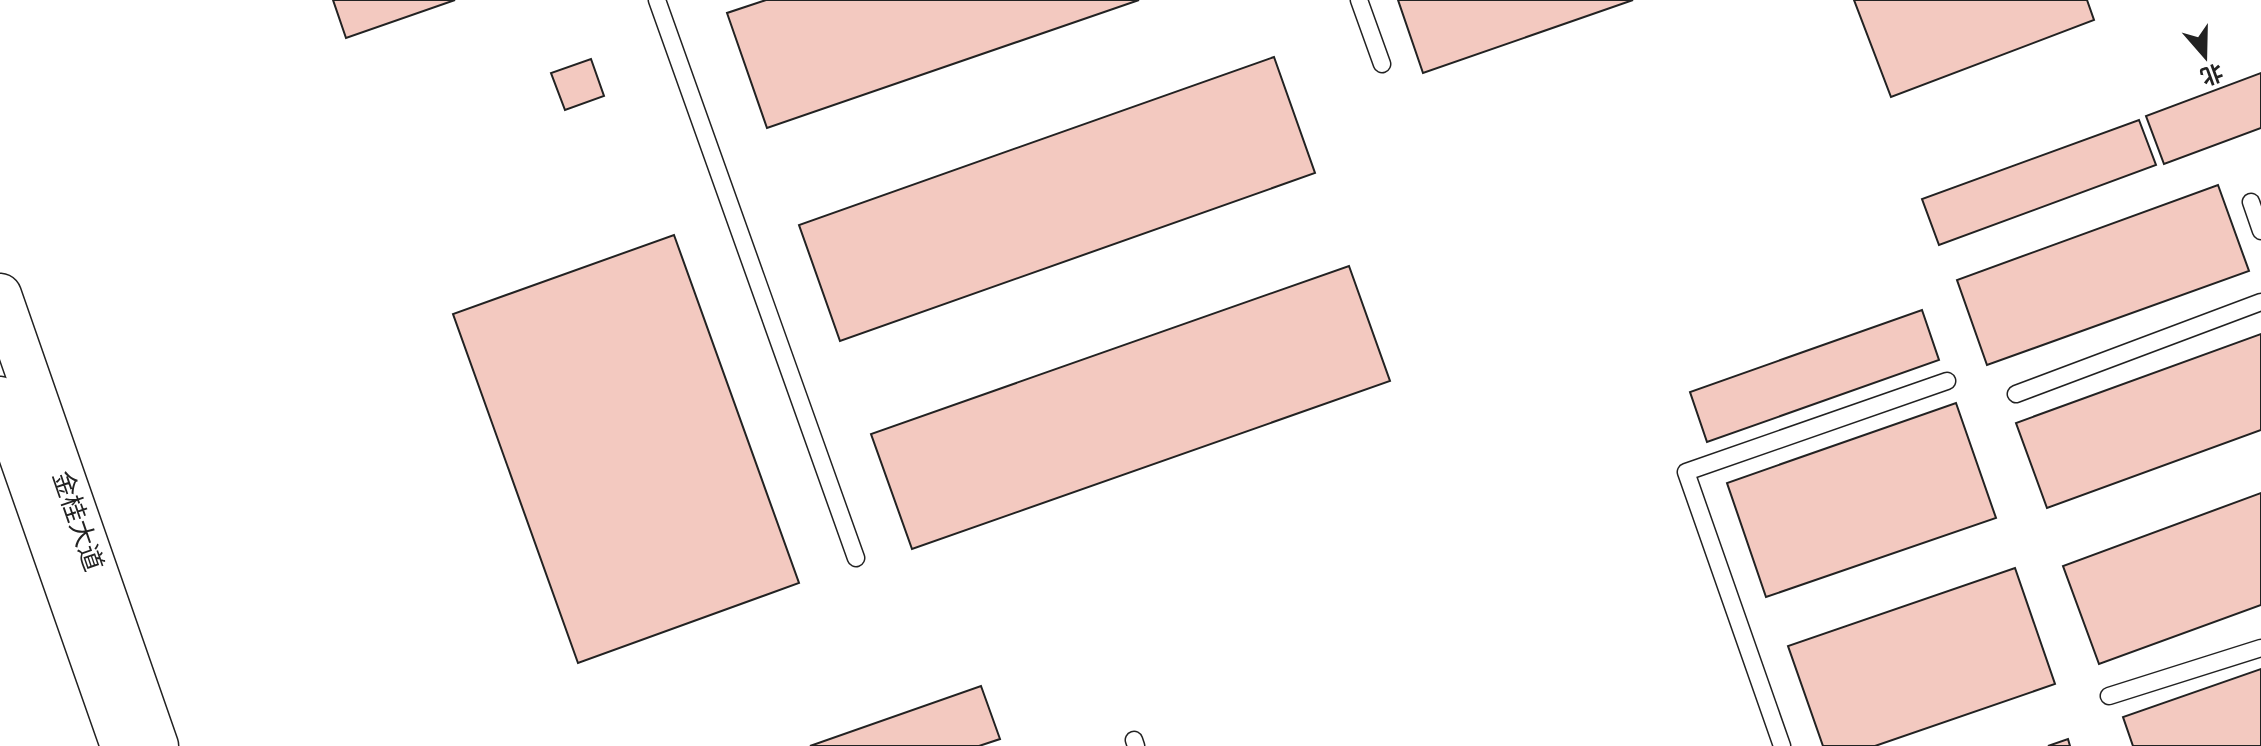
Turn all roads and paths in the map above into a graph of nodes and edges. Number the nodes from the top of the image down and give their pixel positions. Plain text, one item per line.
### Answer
1 (657, 0) edge
2 (1359, 0) edge
3 (1382, 64) dead end
4 (2251, 202) dead end
5 (2261, 231) edge
6 (0, 295) edge
7 (2261, 302) edge
8 (1947, 381) dead end
9 (2016, 394) dead end
10 (0, 398) edge
11 (856, 558) dead end
12 (2261, 648) edge
13 (2109, 696) dead end
14 (122, 746) edge
15 (157, 746) edge
16 (1782, 746) edge

1 - 11 lane
2 - 3 lane
4 - 5 lane
6 - 15 main road, 金桂大道
7 - 9 lane
8 - 16 lane
10 - 14 main road, 金桂大道
12 - 13 lane

